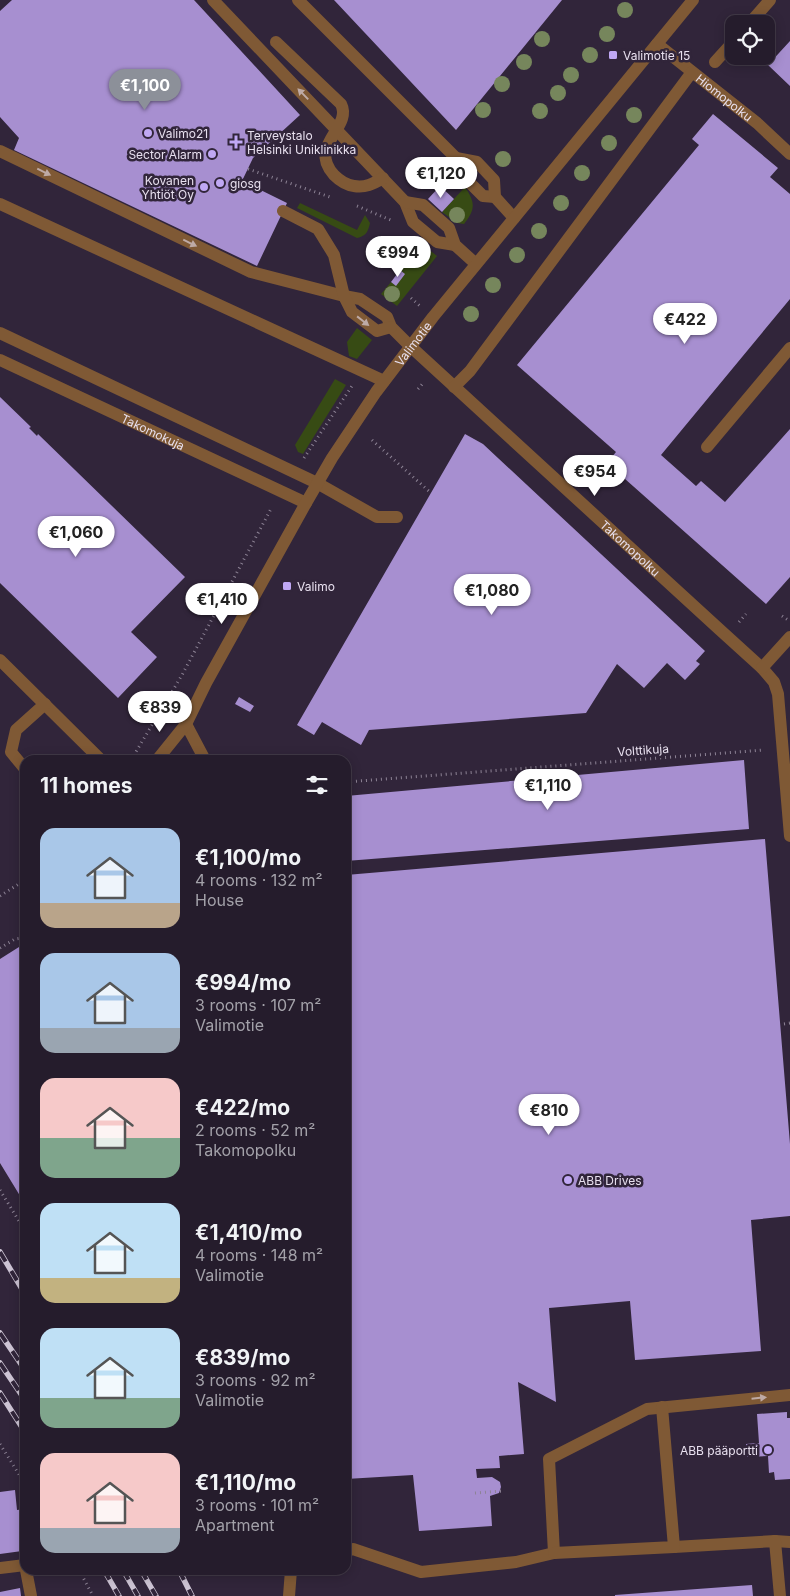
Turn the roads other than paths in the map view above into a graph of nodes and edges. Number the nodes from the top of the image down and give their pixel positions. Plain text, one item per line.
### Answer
1 (212, 0) edge
2 (298, 0) edge
3 (693, 0) edge
4 (770, 0) edge
5 (757, 15) edge
6 (276, 42) dead end
7 (657, 44) junction
8 (725, 51) edge
9 (715, 62) dead end
10 (692, 72) junction
11 (336, 130) junction
12 (0, 151) edge
13 (790, 154) edge
14 (456, 158) junction
15 (382, 178) junction
16 (495, 197) junction
17 (405, 202) junction
18 (0, 204) edge
19 (283, 211) dead end
20 (514, 218) junction
21 (455, 245) junction
22 (476, 264) junction
23 (344, 296) junction
24 (0, 333) edge
25 (410, 346) junction
26 (790, 348) edge
27 (0, 360) edge
28 (384, 381) junction
29 (454, 387) junction
30 (707, 447) dead end
31 (317, 483) junction
32 (306, 503) junction
33 (398, 517) dead end
34 (790, 637) edge
35 (0, 660) edge
36 (762, 668) junction
37 (45, 704) junction
38 (186, 724) junction
39 (95, 755) edge
40 (161, 755) edge
41 (202, 755) edge
42 (20, 763) edge
43 (790, 836) edge
44 (790, 1395) edge
45 (662, 1408) junction
46 (775, 1541) junction
47 (790, 1542) edge
48 (674, 1547) junction
49 (351, 1550) edge
50 (554, 1553) junction
51 (20, 1566) edge
52 (0, 1568) edge
53 (27, 1575) edge
54 (291, 1575) edge
55 (32, 1596) edge
56 (289, 1596) edge
57 (780, 1596) edge

11 -> 1 street
2 - 14 street
3 - 7 street, Valimotie
4 - 5 street
6 - 11 street
7 - 10 street, Hiomopolku
7 - 20 street, Valimotie
8 - 9 street
10 - 13 street, Hiomopolku
10 - 29 street
11 - 15 street
11 - 15 street
12 -> 23 street
14 - 16 street
14 - 16 street
15 - 17 street
16 - 20 street
17 - 21 street
17 - 21 street
18 - 28 street
19 - 23 street
20 - 22 street, Valimotie
21 - 22 street
22 - 25 street, Valimotie
23 - 25 street, Takomopolku
24 - 31 street
25 - 28 street, Valimotie
25 - 29 street, Takomopolku
26 - 30 street
27 - 32 street, Takomokuja
28 - 31 street, Valimotie
29 - 36 street, Takomopolku
31 - 32 street, Valimotie
31 - 33 street
32 - 38 street, Valimotie
34 - 36 street
35 - 37 street
36 - 43 street, Takomopolku
37 - 39 street
37 - 42 street
38 - 40 street, Valimotie
38 - 41 street
45 -> 44 street
45 - 48 street
45 - 50 street
46 - 47 street
46 - 48 street
46 - 57 street
48 - 50 street
49 - 50 street
51 - 52 street
53 - 55 street
54 - 56 street

